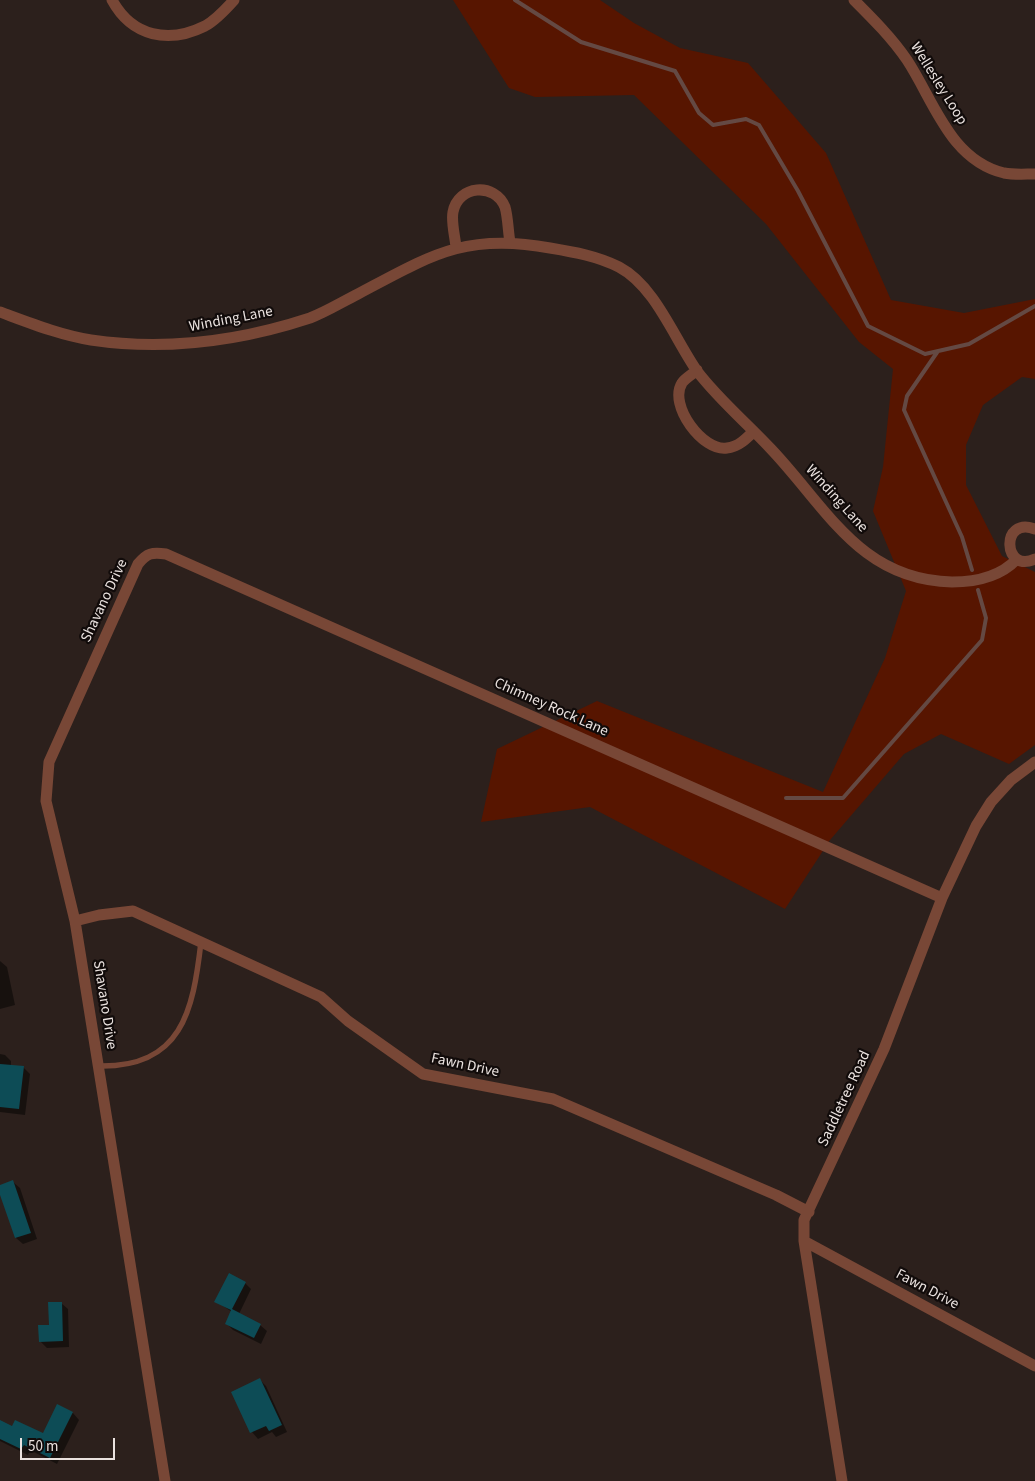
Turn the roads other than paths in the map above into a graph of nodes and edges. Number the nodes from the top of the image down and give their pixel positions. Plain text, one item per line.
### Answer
1 (112, 0) edge
2 (234, 0) edge
3 (854, 0) edge
4 (1035, 174) edge
5 (510, 242) junction
6 (456, 247) junction
7 (0, 312) edge
8 (697, 370) junction
9 (753, 432) junction
10 (1035, 529) edge
11 (146, 554) joint
12 (1017, 559) junction
13 (1035, 559) edge
14 (1035, 762) edge
15 (942, 898) junction
16 (75, 921) junction
17 (201, 942) junction
18 (98, 1066) junction
19 (809, 1212) junction
20 (804, 1242) junction
21 (1035, 1366) edge
22 (165, 1481) edge
23 (842, 1481) edge

1 - 2 street
3 - 4 street, Wellesley Loop
5 - 6 street, Winding Lane
5 - 6 street
5 - 8 street, Winding Lane
6 - 7 street, Winding Lane
8 - 9 street, Winding Lane
8 - 9 street
9 - 12 street, Winding Lane
10 - 12 street
11 - 15 street, Chimney Rock Lane
11 - 16 street, Shavano Drive
12 - 13 street
14 - 15 street, Saddletree Road
15 - 19 street, Saddletree Road
16 - 17 street, Fawn Drive
16 - 18 street, Shavano Drive
17 - 18 lane
17 - 19 street, Fawn Drive
18 - 22 street, Shavano Drive
19 - 20 street, Saddletree Road
20 - 21 street, Fawn Drive
20 - 23 street, Saddletree Road

